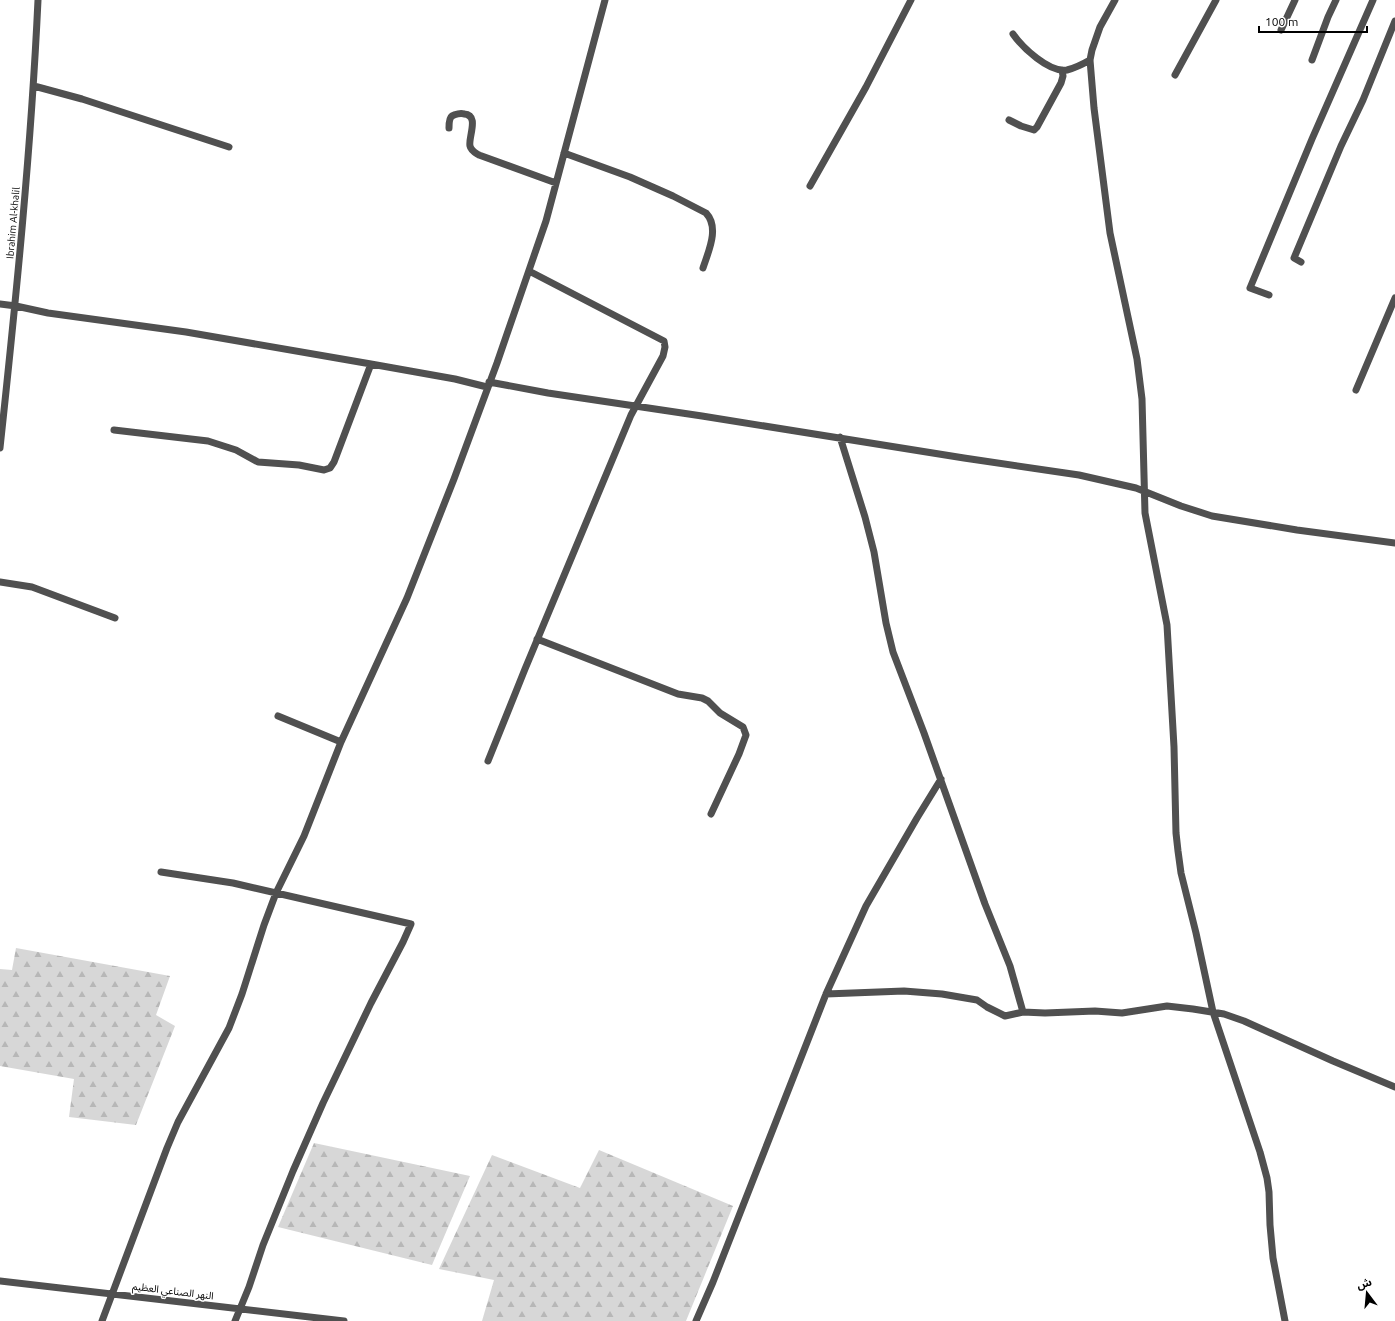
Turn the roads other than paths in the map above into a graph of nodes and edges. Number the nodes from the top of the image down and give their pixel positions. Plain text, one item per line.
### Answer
1 (38, 0) edge
2 (605, 0) edge
3 (911, 0) edge
4 (1115, 0) edge
5 (1216, 0) edge
6 (1295, 0) edge
7 (1336, 0) edge
8 (1373, 0) edge
9 (1395, 21) edge
10 (1281, 30) dead end
11 (1013, 34) dead end
12 (1090, 60) junction
13 (1312, 60) dead end
14 (1062, 70) junction
15 (1175, 75) dead end
16 (34, 86) junction
17 (1009, 120) dead end
18 (449, 128) dead end
19 (228, 147) dead end
20 (564, 153) junction
21 (556, 183) junction
22 (810, 186) dead end
23 (1301, 262) dead end
24 (703, 268) dead end
25 (528, 271) junction
26 (1269, 295) dead end
27 (1395, 298) edge
28 (0, 304) edge
29 (16, 306) junction
30 (371, 364) junction
31 (488, 385) junction
32 (1356, 390) dead end
33 (636, 406) junction
34 (114, 430) dead end
35 (840, 437) junction
36 (0, 447) edge
37 (1144, 490) junction
38 (1395, 542) edge
39 (0, 582) edge
40 (115, 618) dead end
41 (537, 640) junction
42 (278, 716) dead end
43 (341, 742) junction
44 (488, 761) dead end
45 (941, 779) junction
46 (711, 814) dead end
47 (161, 872) dead end
48 (276, 893) junction
49 (826, 994) junction
50 (1023, 1012) junction
51 (1213, 1012) junction
52 (1395, 1086) edge
53 (0, 1280) edge
54 (112, 1293) junction
55 (240, 1309) junction
56 (102, 1321) edge
57 (235, 1321) edge
58 (344, 1321) edge
59 (696, 1321) edge
60 (1285, 1321) edge

1 - 16 street, Ibrahim Al-khalil
2 - 20 street
3 - 22 street
4 - 12 street
5 - 15 street
6 - 10 street
7 - 13 street
8 - 26 street
9 - 23 street
11 - 14 street
12 - 14 street
12 - 37 street
14 - 17 street
16 - 19 street
16 - 29 street, Ibrahim Al-khalil
18 - 21 street
20 - 21 street
20 - 24 street
21 - 25 street
25 - 31 street
25 - 33 street
27 - 32 street
28 - 29 street
29 - 30 street
29 - 36 street, Ibrahim Al-khalil
30 - 31 street
30 - 34 street
31 - 33 street
31 - 43 street
33 - 35 street
33 - 41 street
35 - 37 street
35 - 45 street
37 - 38 street
37 - 51 street
39 - 40 street
41 - 44 street
41 - 46 street
42 - 43 street
43 - 48 street
45 - 49 street
45 - 50 street
47 - 48 street
48 - 54 street
48 - 55 street
49 - 50 street
49 - 59 street
50 - 51 street
51 - 52 street
51 - 60 street
53 - 54 street, النهر الصناعي العظيم
54 - 55 street, النهر الصناعي العظيم
54 - 56 street
55 - 57 street
55 - 58 street, النهر الصناعي العظيم

